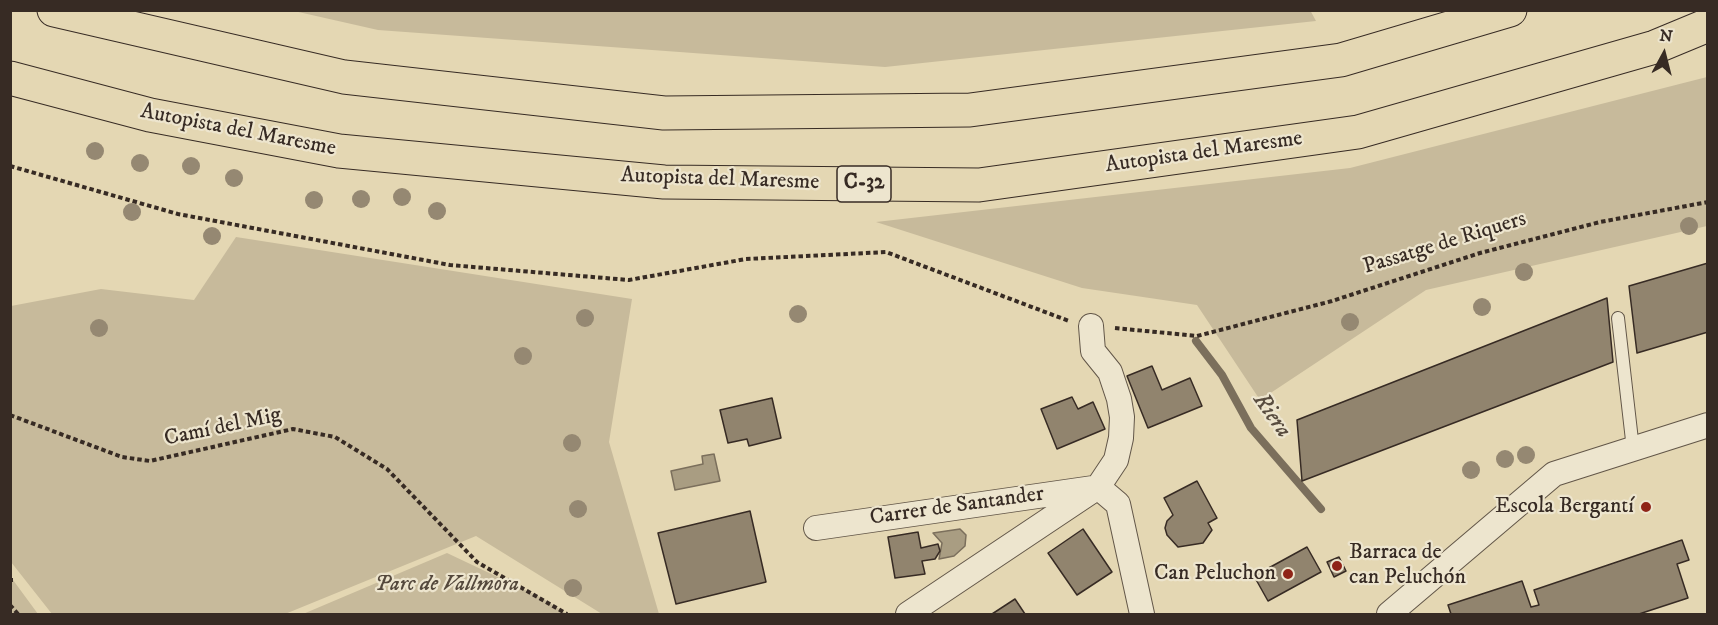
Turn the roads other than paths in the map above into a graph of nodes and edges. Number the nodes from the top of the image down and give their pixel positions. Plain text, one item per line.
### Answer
1 (54, 10) edge
2 (134, 10) edge
3 (1510, 10) edge
4 (1707, 25) edge
5 (344, 77) junction
6 (10, 78) edge
7 (1618, 318) dead end
8 (1091, 326) road end
9 (1707, 425) edge
10 (1633, 449) junction
11 (1098, 487) junction
12 (816, 528) dead end
13 (908, 615) edge
14 (1142, 615) edge
15 (1389, 615) edge

1 - 5 highway
2 - 5 highway
3 - 5 highway
4 - 6 highway, Autopista del Maresme / C-32
7 - 10 lane
8 - 11 street
9 - 10 street
10 - 15 street
11 - 12 street, Carrer de Santander
11 - 13 street
11 - 14 street

